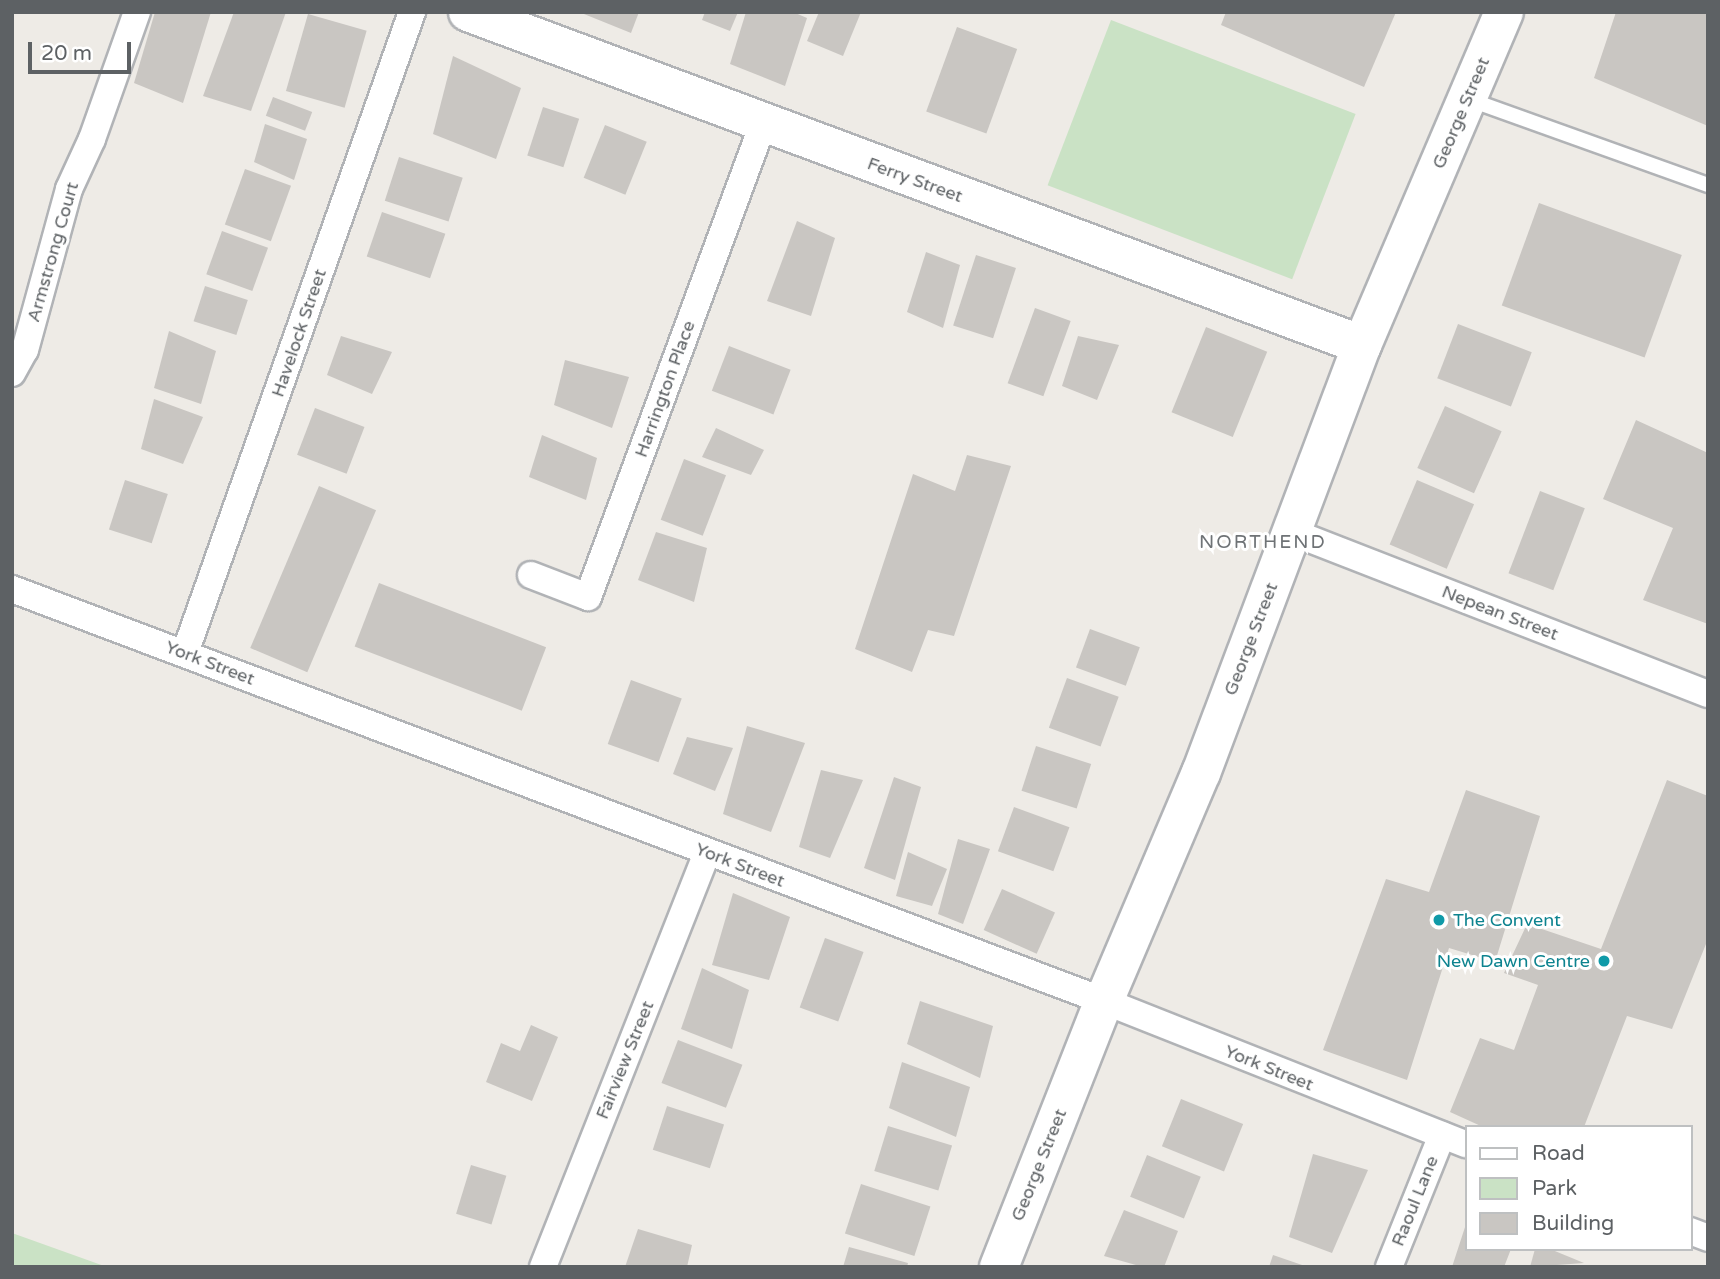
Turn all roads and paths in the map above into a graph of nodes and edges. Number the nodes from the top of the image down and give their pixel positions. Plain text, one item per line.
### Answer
1 (137, 12) edge
2 (412, 12) edge
3 (468, 12) edge
4 (1504, 12) edge
5 (528, 22) edge
6 (1467, 98) junction
7 (763, 124) junction
8 (1708, 185) edge
9 (1362, 345) junction
10 (12, 373) edge
11 (1292, 532) junction
12 (531, 575) dead end
13 (12, 589) edge
14 (186, 653) junction
15 (1708, 694) edge
16 (707, 852) junction
17 (1104, 1000) junction
18 (1454, 1140) edge
19 (543, 1267) edge
20 (999, 1267) edge
21 (1389, 1267) edge

1 - 10 street, Armstrong Court
2 - 14 street, Havelock Street
3 - 5 main road, Ferry Street
4 - 6 main road, George Street
5 - 7 main road, Ferry Street
6 - 8 lane
6 - 9 main road, George Street
7 - 9 main road, Ferry Street
7 - 12 street, Harrington Place
9 - 11 main road, George Street
11 - 15 street, Nepean Street
11 - 17 main road, George Street
13 - 14 street, York Street
14 - 16 street, York Street
16 - 17 street, York Street
16 - 19 street, Fairview Street
17 - 18 street, York Street
17 - 20 main road, George Street
18 - 21 street, Raoul Lane

